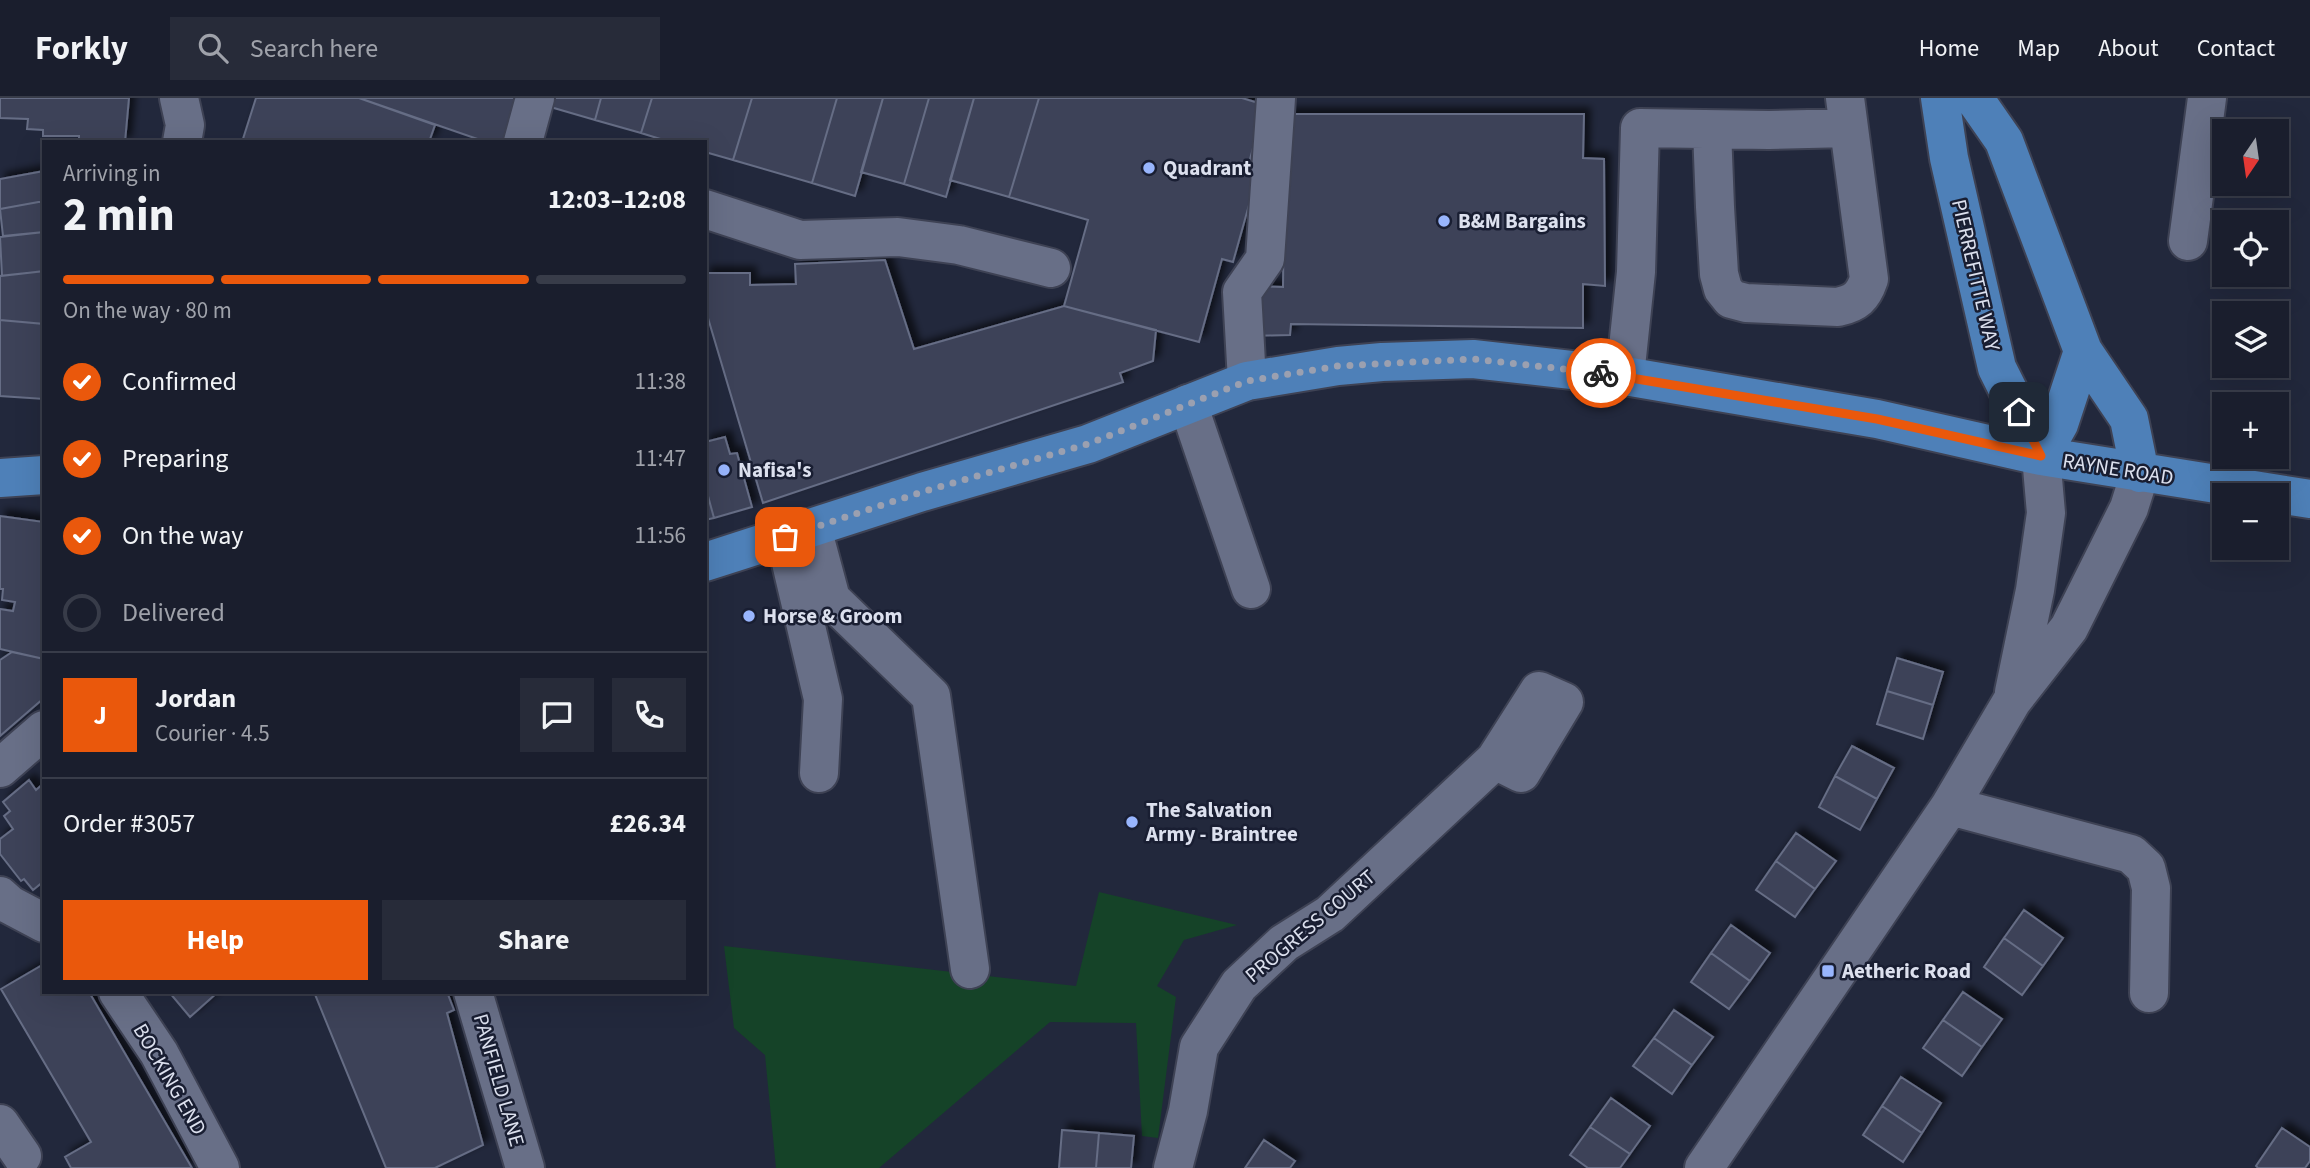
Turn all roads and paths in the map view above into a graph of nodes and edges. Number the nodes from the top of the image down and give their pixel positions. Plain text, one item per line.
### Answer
1 (179, 98) edge
2 (535, 98) edge
3 (1276, 98) edge
4 (1940, 98) edge
5 (1974, 98) edge
6 (2207, 98) edge
7 (1846, 113) edge
8 (1713, 130) junction
9 (182, 140) edge
10 (524, 140) edge
11 (707, 210) edge
12 (2188, 241) dead end
13 (1051, 268) dead end
14 (2083, 351) junction
15 (1625, 376) junction
16 (1247, 381) junction
17 (1188, 404) junction
18 (2041, 456) junction
19 (2140, 473) junction
20 (42, 475) edge
21 (0, 478) edge
22 (2310, 499) edge
23 (799, 533) junction
24 (707, 561) edge
25 (1251, 589) dead end
26 (2012, 701) junction
27 (42, 732) edge
28 (1495, 760) dead end
29 (0, 768) edge
30 (819, 773) dead end
31 (1950, 806) junction
32 (0, 896) edge
33 (42, 922) edge
34 (970, 969) dead end
35 (2149, 993) dead end
36 (119, 994) edge
37 (475, 994) edge
38 (0, 1124) edge
39 (22, 1156) dead end
40 (220, 1168) edge
41 (525, 1168) edge
42 (1173, 1168) edge
43 (1704, 1168) edge

1 - 9 street
2 - 10 street
3 - 16 street
4 - 18 main road, PIERREFITTE WAY
5 - 14 main road
6 - 12 street
7 - 8 street
7 - 8 street
8 - 15 street
11 - 13 street
14 - 18 main road
14 - 19 main road
15 - 16 main road, RAYNE ROAD
15 - 18 main road, RAYNE ROAD
16 - 17 main road, RAYNE ROAD
17 - 23 main road, RAYNE ROAD
17 - 25 street
18 - 19 main road, RAYNE ROAD
18 - 26 street
19 - 22 main road, RAYNE ROAD
19 - 26 street
20 - 21 main road
23 - 24 main road, RAYNE ROAD
23 - 30 street
23 - 34 street
26 - 31 street
27 - 29 street
28 - 42 street, PROGRESS COURT
31 - 35 street
31 - 43 street
32 - 33 street
36 - 40 street, BOCKING END
37 - 41 street, PANFIELD LANE
38 - 39 street

